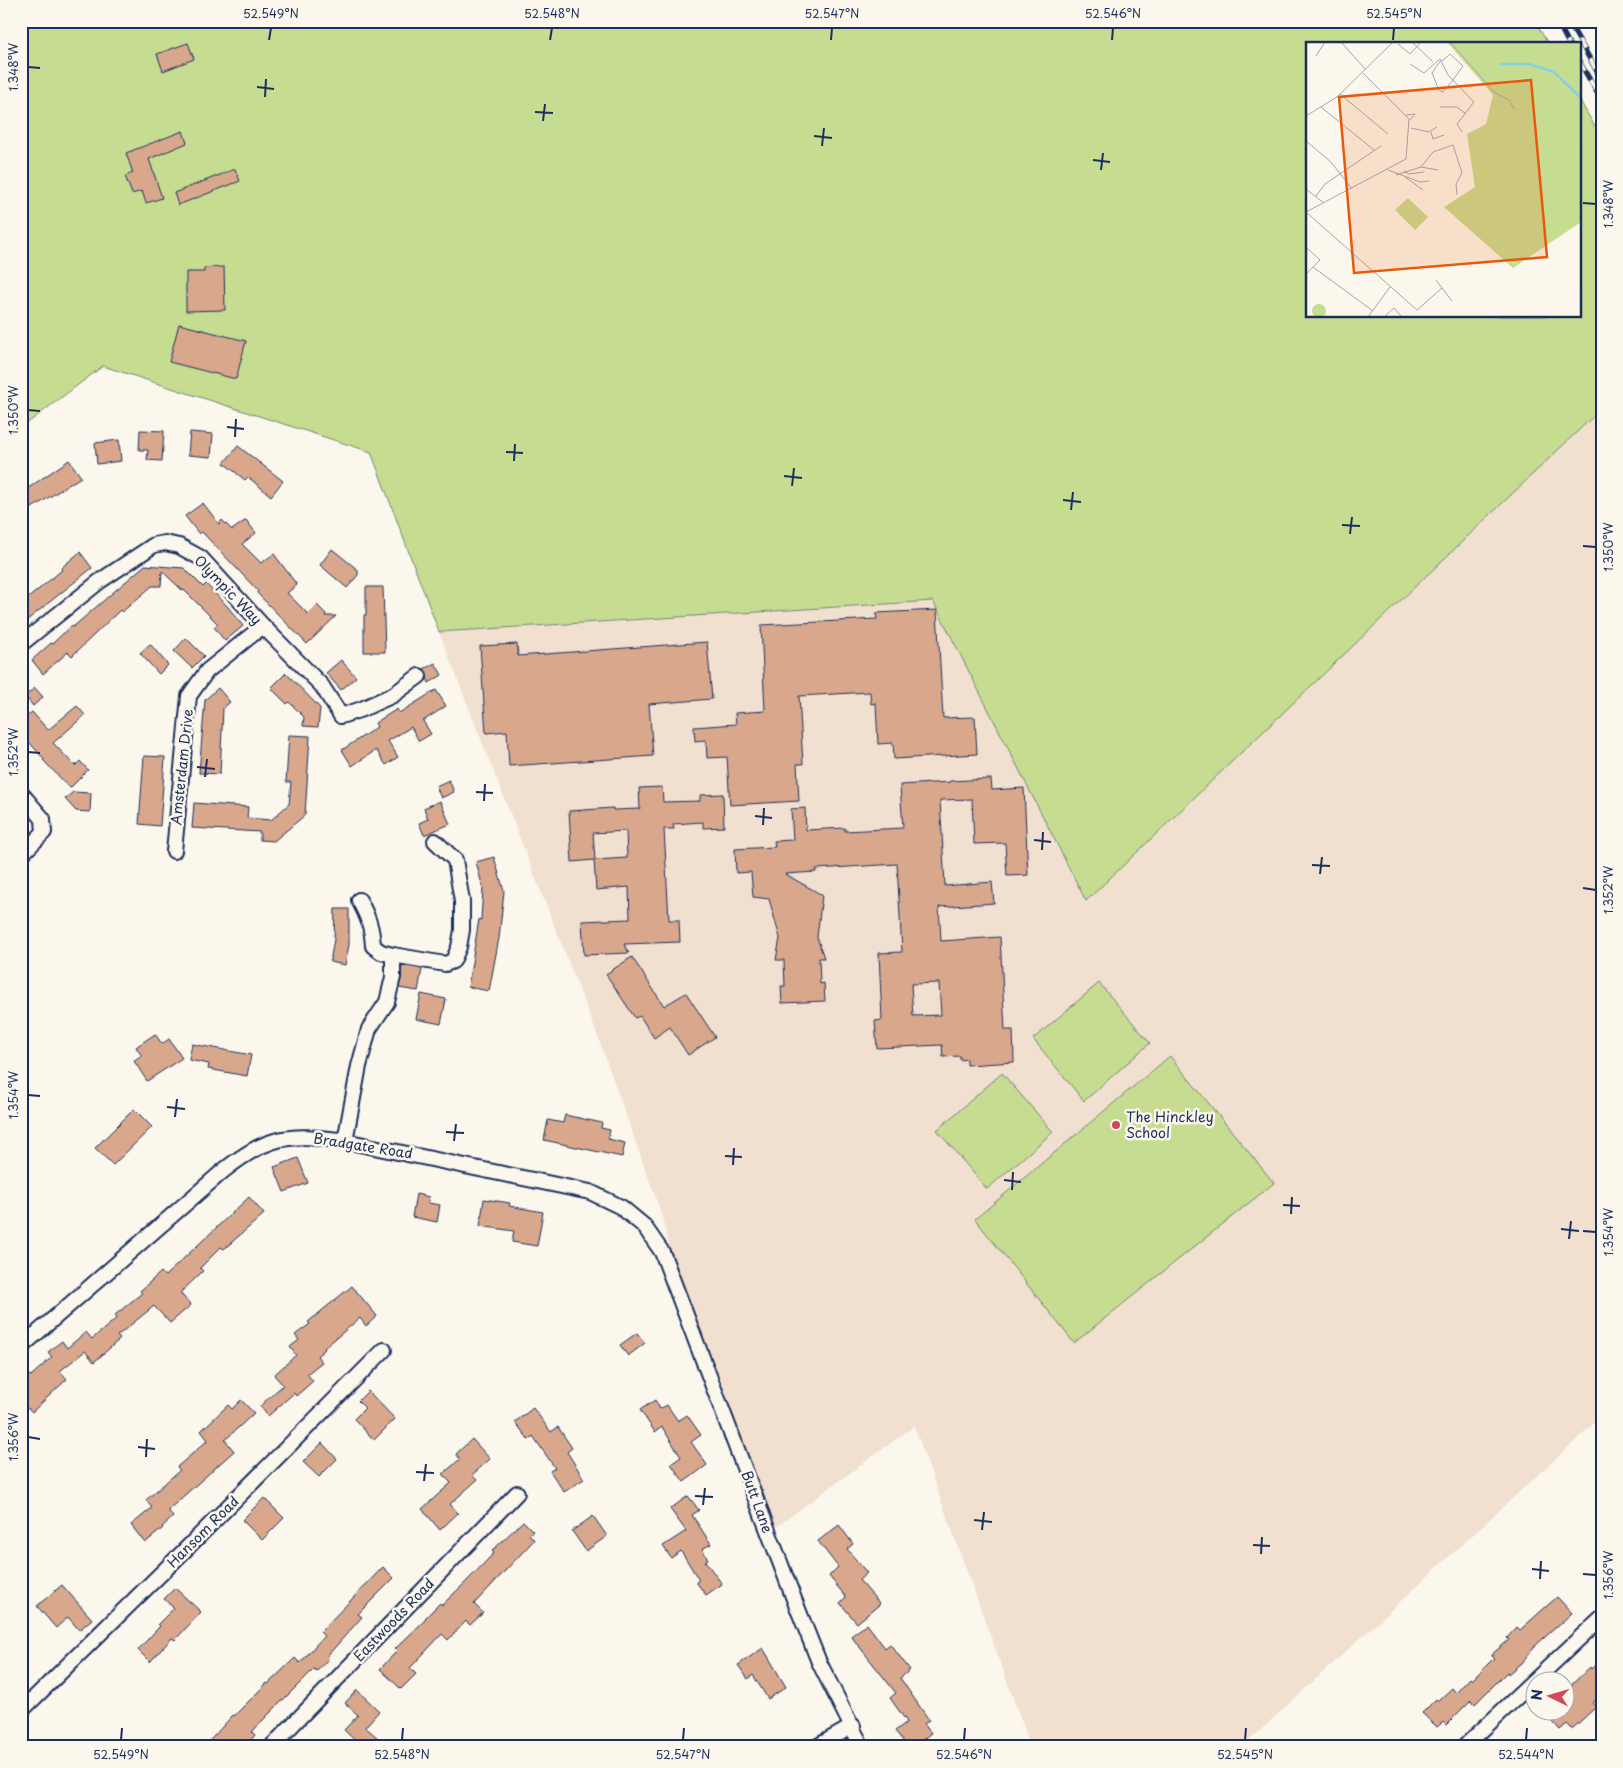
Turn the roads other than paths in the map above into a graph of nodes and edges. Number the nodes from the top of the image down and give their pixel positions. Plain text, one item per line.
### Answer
1 (263, 626) junction
2 (21, 644) edge
3 (419, 676) dead end
4 (21, 793) edge
5 (434, 841) dead end
6 (174, 851) dead end
7 (21, 855) edge
8 (359, 900) dead end
9 (393, 956) junction
10 (345, 1141) junction
11 (662, 1252) joint
12 (21, 1347) edge
13 (384, 1350) dead end
14 (517, 1493) dead end
15 (1602, 1617) edge
16 (21, 1711) edge
17 (853, 1726) junction
18 (271, 1747) edge
19 (816, 1747) edge
20 (862, 1747) edge
21 (1464, 1747) edge

1 - 2 street, Olympic Way
1 - 3 street, Olympic Way
1 - 6 street, Amsterdam Drive
4 - 7 street
5 - 9 street
8 - 9 street
9 - 10 street
10 - 11 street, Bradgate Road
10 - 12 street, Bradgate Road
11 - 17 street, Butt Lane
13 - 16 street, Hansom Road
14 - 18 street, Eastwoods Road
15 - 21 street
17 - 19 street
17 - 20 street, Butt Lane

